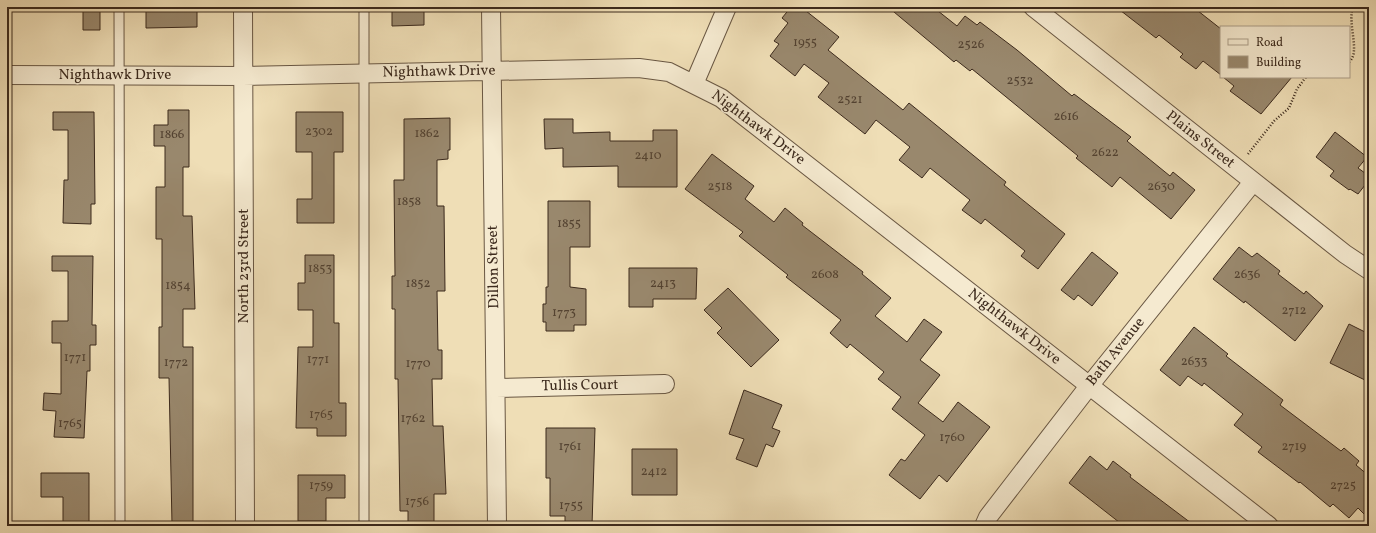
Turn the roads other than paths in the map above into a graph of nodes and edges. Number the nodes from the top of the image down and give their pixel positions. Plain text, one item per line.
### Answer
1 (119, 7) edge
2 (243, 7) edge
3 (364, 7) edge
4 (491, 7) edge
5 (727, 7) edge
6 (1033, 7) edge
7 (492, 71) junction
8 (364, 73) junction
9 (7, 75) edge
10 (120, 76) junction
11 (243, 76) junction
12 (694, 84) junction
13 (1253, 182) junction
14 (1369, 270) edge
15 (665, 384) dead end
16 (1089, 386) junction
17 (496, 388) junction
18 (120, 526) edge
19 (245, 526) edge
20 (364, 526) edge
21 (497, 526) edge
22 (984, 526) edge
23 (1269, 526) edge

1 - 10 lane
2 - 11 street, North 23rd Street
3 - 8 lane
4 - 7 street, Dillon Street
5 - 12 street
6 - 13 street, Plains Street
7 - 8 street, Nighthawk Drive
7 - 12 street, Nighthawk Drive
7 - 17 street, Dillon Street
8 - 11 street, Nighthawk Drive
8 - 20 lane
9 - 10 street, Nighthawk Drive
10 - 11 street, Nighthawk Drive
10 - 18 lane
11 - 19 street, North 23rd Street
12 - 16 street, Nighthawk Drive
13 - 14 street, Plains Street
13 - 16 street, Bath Avenue
15 - 17 street, Tullis Court
16 - 22 street, Bath Avenue
16 - 23 street, Nighthawk Drive
17 - 21 street, Dillon Street

